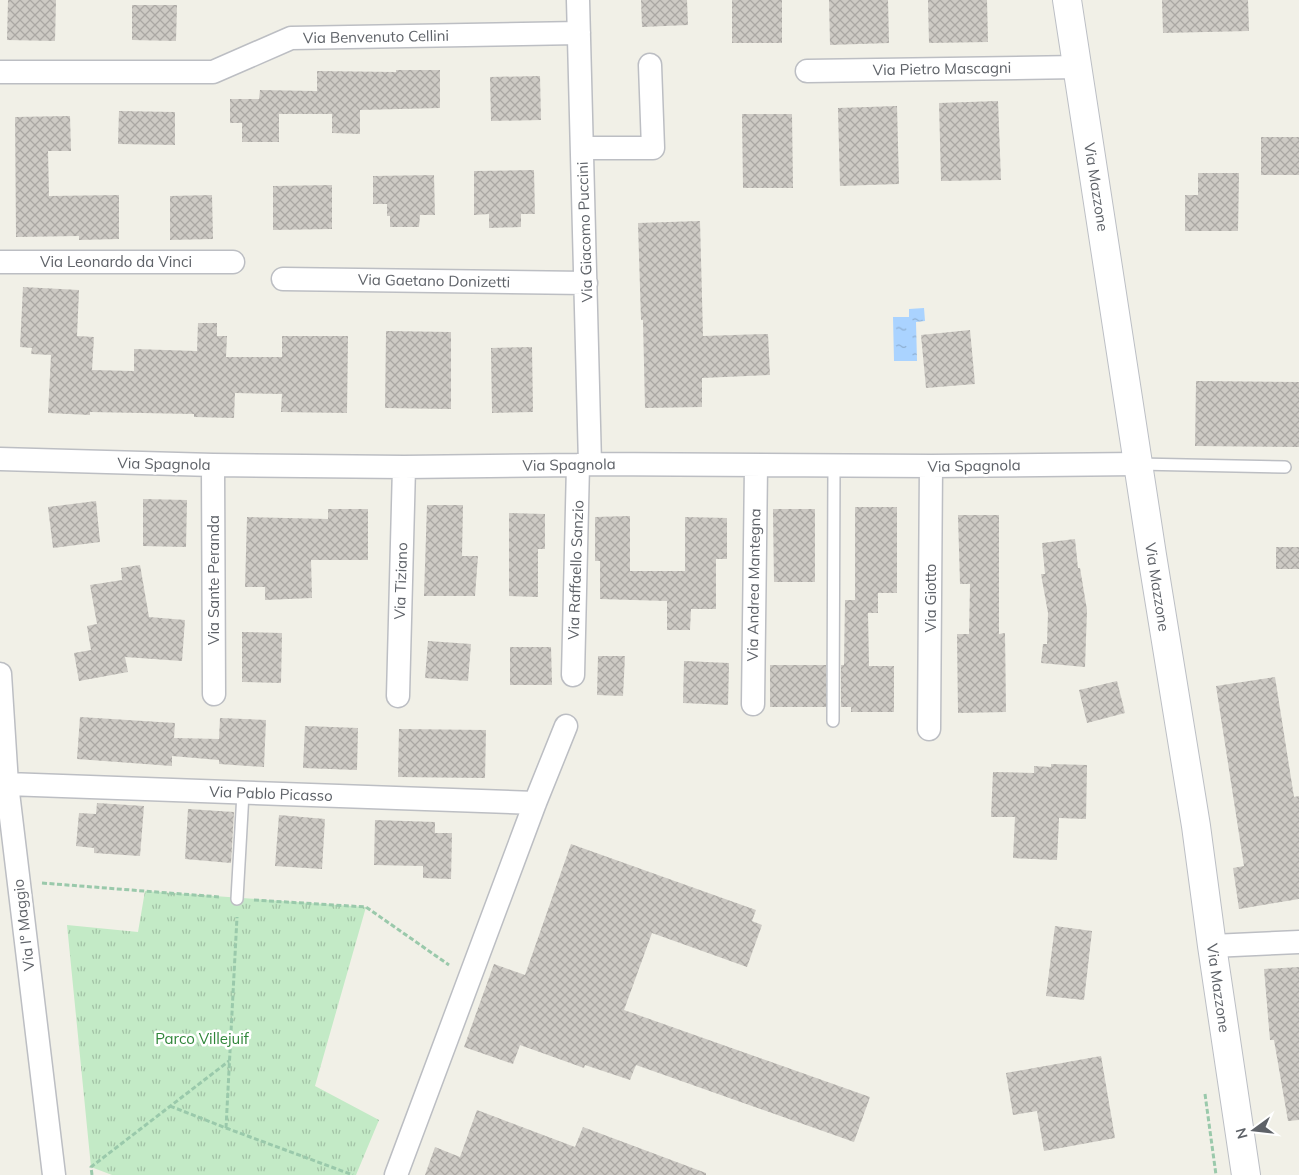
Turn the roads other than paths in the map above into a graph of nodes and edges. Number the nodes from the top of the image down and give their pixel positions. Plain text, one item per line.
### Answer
1 (578, 0) edge
2 (1067, 0) edge
3 (579, 33) junction
4 (650, 65) dead end
5 (1078, 68) junction
6 (807, 70) dead end
7 (0, 72) edge
8 (582, 148) junction
9 (0, 262) edge
10 (233, 262) dead end
11 (283, 279) dead end
12 (586, 283) junction
13 (0, 460) edge
14 (1138, 464) junction
15 (213, 465) junction
16 (584, 465) junction
17 (756, 466) junction
18 (834, 466) junction
19 (931, 466) junction
20 (404, 467) junction
21 (1285, 467) dead end
22 (0, 674) edge
23 (573, 675) dead end
24 (214, 694) dead end
25 (398, 696) dead end
26 (753, 704) dead end
27 (834, 721) dead end
28 (566, 726) dead end
29 (930, 729) dead end
30 (7, 784) junction
31 (243, 793) junction
32 (535, 803) junction
33 (238, 898) road end
34 (1299, 942) edge
35 (1212, 946) junction
36 (54, 1175) edge
37 (396, 1175) edge
38 (1246, 1175) edge

1 - 3 street, Via Giacomo Puccini
2 - 5 main road, Via Mazzone
3 - 7 street, Via Benvenuto Cellini
3 - 8 street, Via Giacomo Puccini
4 - 8 street
5 - 6 street, Via Pietro Mascagni
5 - 14 main road, Via Mazzone
8 - 12 street, Via Giacomo Puccini
9 - 10 street, Via Leonardo da Vinci
11 - 12 street, Via Gaetano Donizetti
12 - 16 street, Via Giacomo Puccini
13 - 15 street, Via Spagnola
14 - 19 street, Via Spagnola
14 - 21 lane
14 - 35 main road, Via Mazzone
15 - 20 street, Via Spagnola
15 - 24 street, Via Sante Peranda
16 - 17 street, Via Spagnola
16 - 20 street, Via Spagnola
16 - 23 street, Via Raffaello Sanzio
17 - 18 street, Via Spagnola
17 - 26 street, Via Andrea Mantegna
18 - 19 street, Via Spagnola
18 - 27 lane
19 - 29 street, Via Giotto
20 - 25 street, Via Tiziano
22 - 30 street, Via I° Maggio
28 - 32 street
30 - 31 street, Via Pablo Picasso
30 - 36 street, Via I° Maggio
31 - 32 street, Via Pablo Picasso
31 - 33 lane
32 - 37 street
34 - 35 street
35 - 38 main road, Via Mazzone

